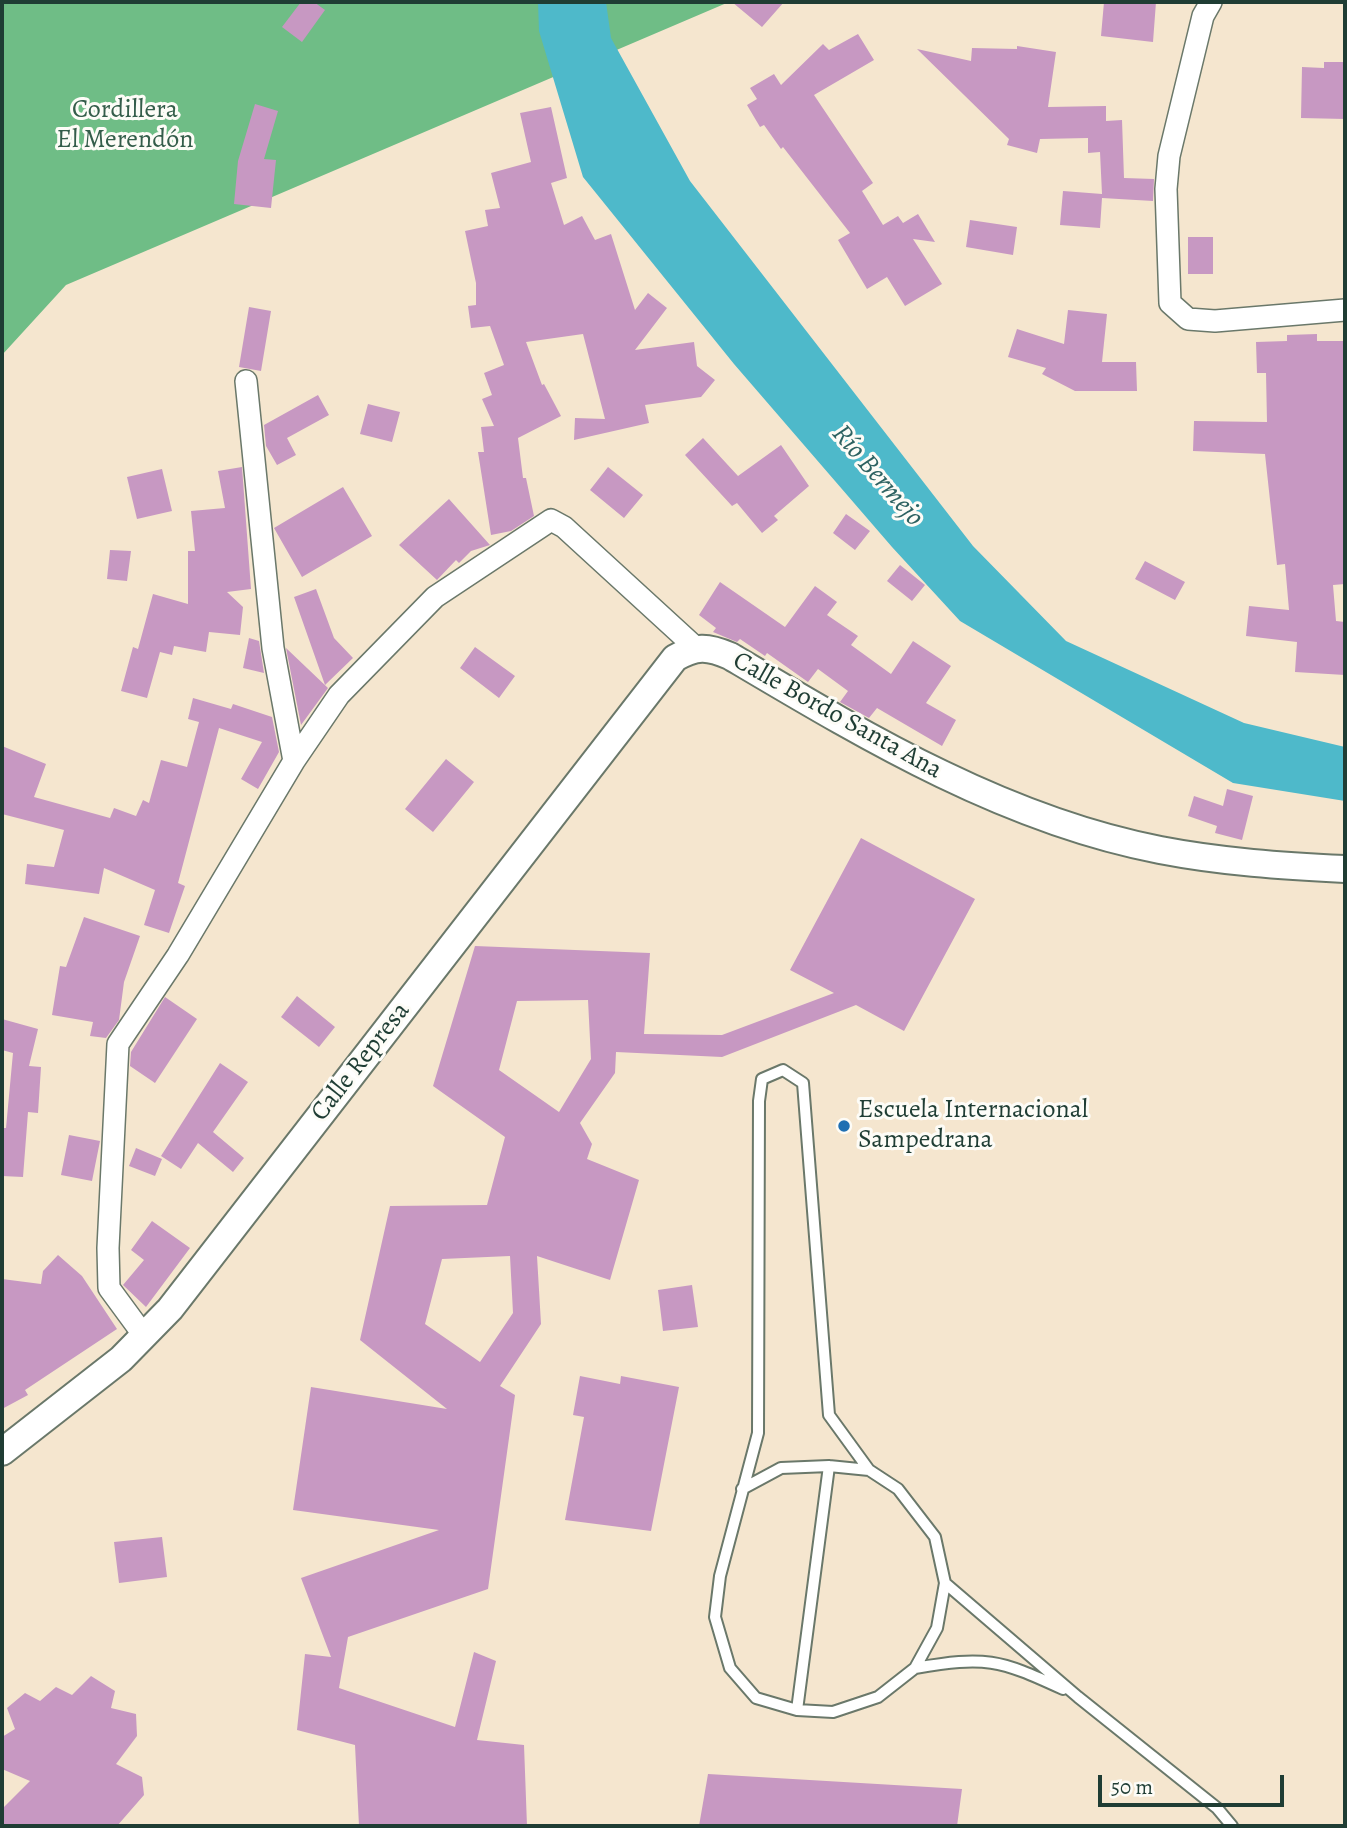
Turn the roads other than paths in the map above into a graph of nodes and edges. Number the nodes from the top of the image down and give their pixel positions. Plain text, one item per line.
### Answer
1 (1211, 2) edge
2 (1345, 310) edge
3 (246, 382) dead end
4 (695, 647) junction
5 (294, 761) junction
6 (1345, 869) edge
7 (145, 1336) junction
8 (2, 1452) edge
9 (829, 1466) junction
10 (869, 1470) junction
11 (742, 1489) junction
12 (945, 1583) junction
13 (915, 1668) junction
14 (1078, 1697) junction
15 (797, 1710) junction
16 (1232, 1826) edge

1 - 2 street
3 - 5 street
4 - 5 street
4 - 6 street, Calle Bordo Santa Ana
4 - 7 street, Calle Represa
5 - 7 street
7 - 8 street, Calle Represa
9 - 10 lane
9 - 11 lane
9 - 15 lane
10 - 11 lane
10 - 12 lane
11 - 15 lane
12 - 13 lane
12 - 14 lane
13 - 14 lane
13 - 15 lane
14 - 16 lane

